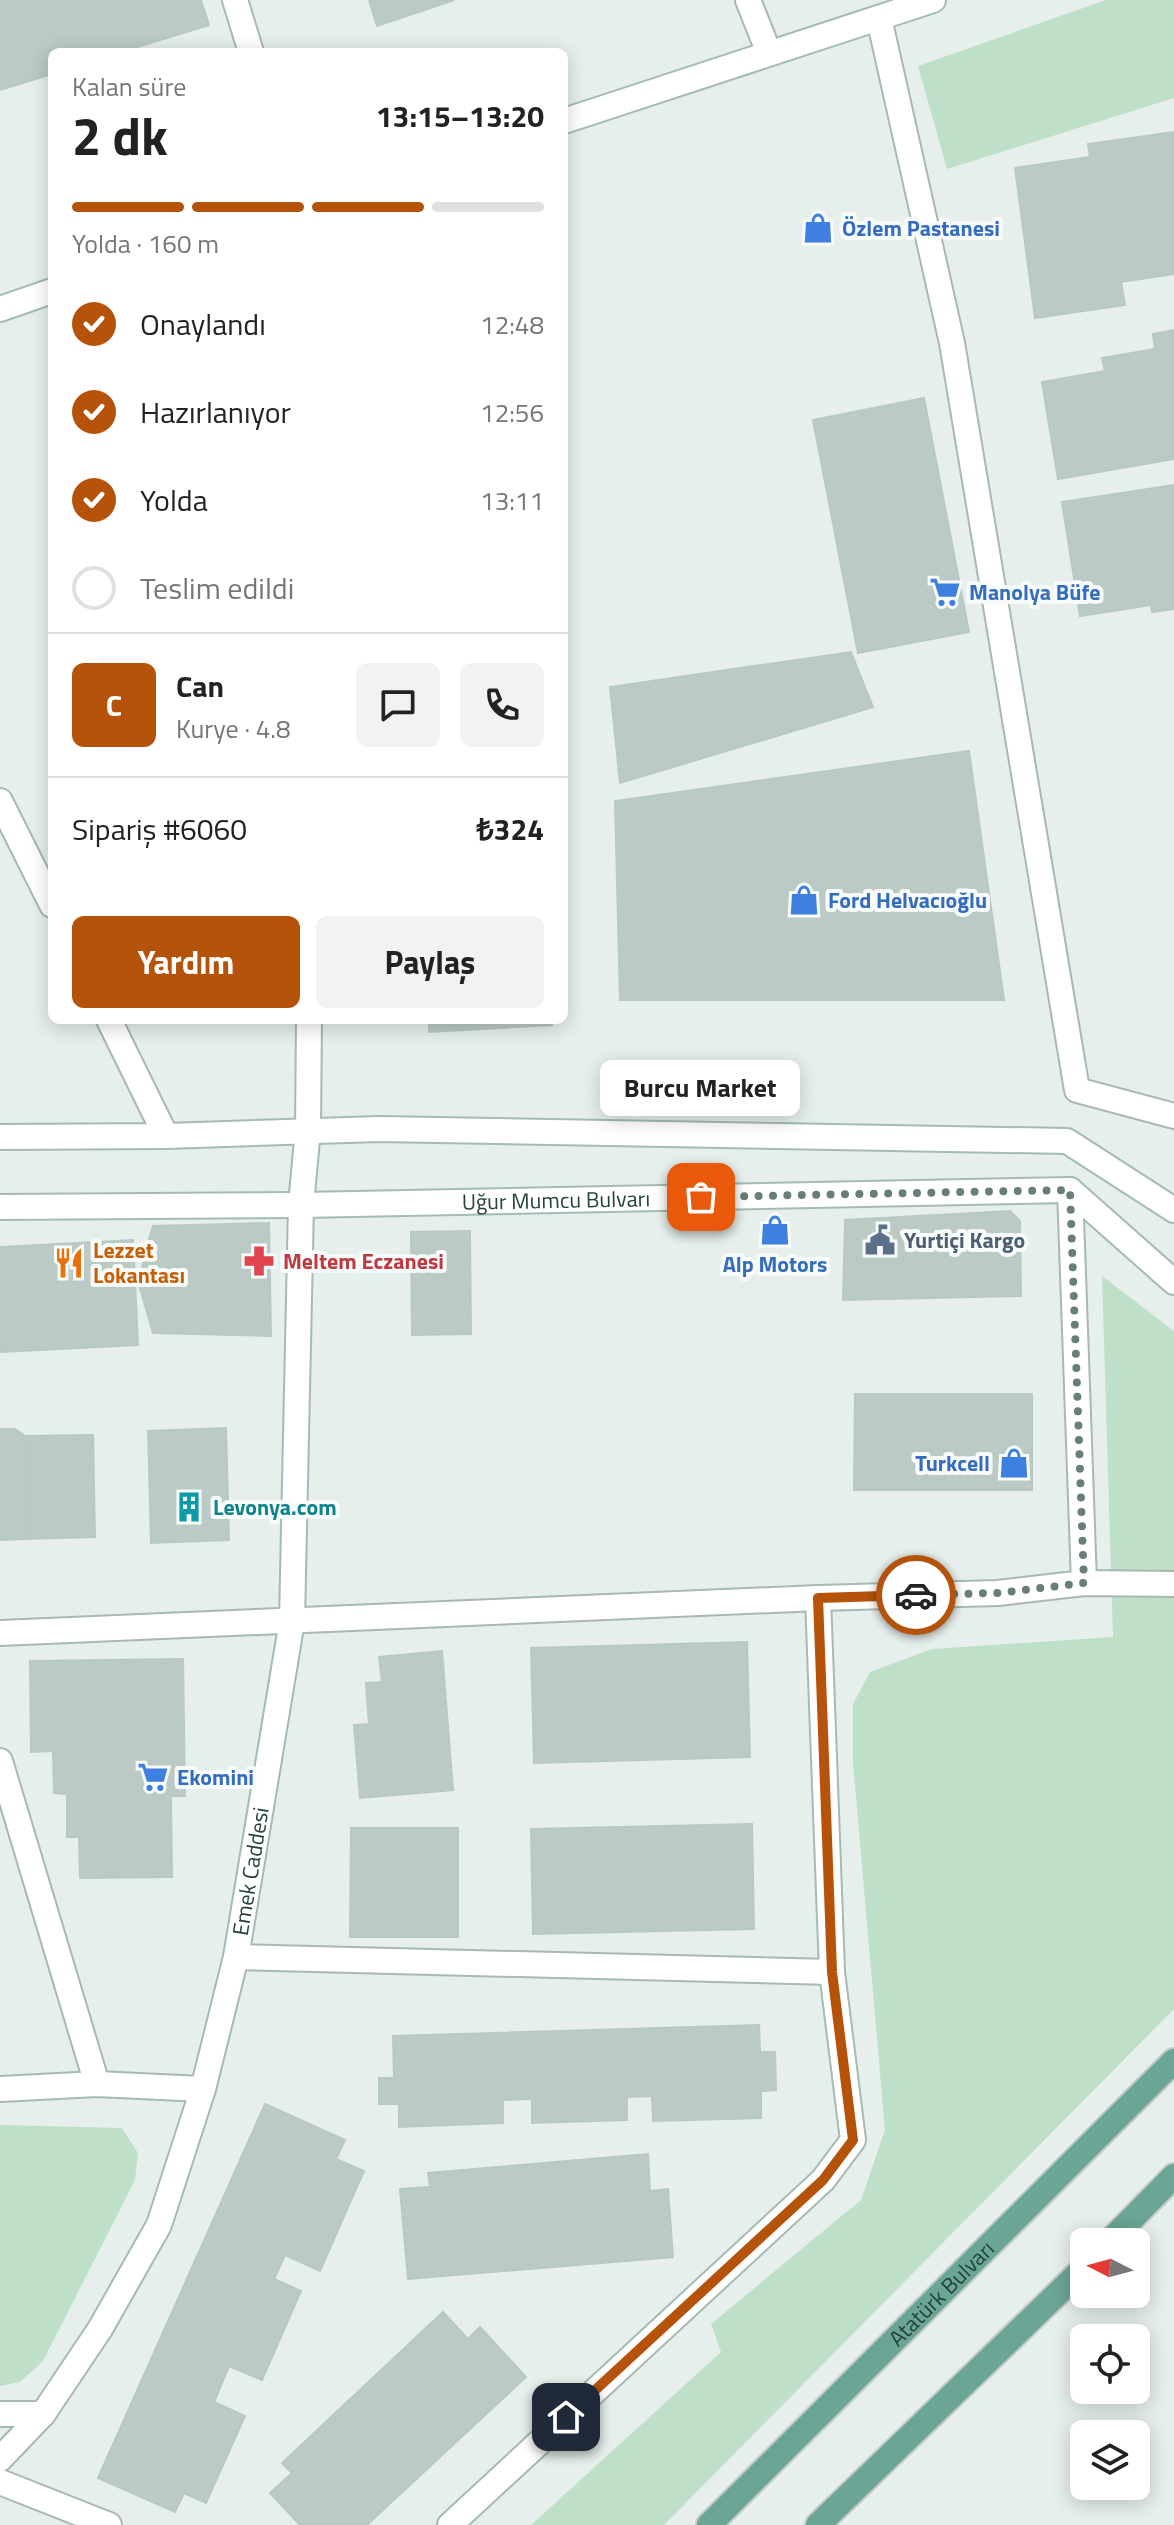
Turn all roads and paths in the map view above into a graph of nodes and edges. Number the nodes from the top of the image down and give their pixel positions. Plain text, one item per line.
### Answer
1 (235, 0) edge
2 (748, 0) edge
3 (933, 0) edge
4 (879, 18) junction
5 (250, 48) edge
6 (769, 53) junction
7 (568, 120) edge
8 (48, 292) edge
9 (0, 309) edge
10 (0, 801) edge
11 (48, 897) edge
12 (111, 1024) edge
13 (309, 1024) edge
14 (1174, 1116) edge
15 (308, 1129) junction
16 (166, 1136) junction
17 (0, 1137) edge
18 (1070, 1190) junction
19 (301, 1205) junction
20 (0, 1207) edge
21 (1174, 1210) edge
22 (1174, 1282) edge
23 (1084, 1583) junction
24 (1174, 1584) edge
25 (818, 1598) junction
26 (292, 1621) junction
27 (0, 1633) edge
28 (0, 1761) edge
29 (236, 1957) junction
30 (832, 1972) junction
31 (1174, 2061) edge
32 (97, 2084) junction
33 (0, 2089) edge
34 (203, 2089) junction
35 (1174, 2176) edge
36 (1123, 2228) edge
37 (1070, 2282) edge
38 (0, 2414) edge
39 (43, 2414) junction
40 (0, 2459) edge
41 (0, 2482) edge
42 (109, 2525) edge
43 (450, 2525) edge
44 (709, 2525) edge
45 (818, 2525) edge

1 - 5 street
2 - 6 street
3 - 4 street
4 - 6 street
4 - 14 street
6 - 7 street
8 - 9 street
10 - 11 street
12 - 16 street
13 - 15 street, Emek Caddesi
15 - 16 street
15 - 19 street, Emek Caddesi
15 - 21 street
16 - 17 street
18 - 19 street, Uğur Mumcu Bulvarı
18 - 22 street
18 - 23 street
19 - 20 street, Uğur Mumcu Bulvarı
19 - 26 street, Emek Caddesi
23 - 24 street
23 - 25 street
25 - 26 street
25 - 30 street
26 - 27 street
26 - 29 street, Emek Caddesi
28 - 32 street
29 - 30 street
29 - 34 street, Emek Caddesi
30 - 43 street
31 - 44 main road, Atatürk Bulvarı
32 - 33 street
32 - 34 street
34 - 39 street, Emek Caddesi
35 - 36 main road
37 - 45 main road
38 - 39 street
39 - 40 street, Emek Caddesi
41 - 42 street

